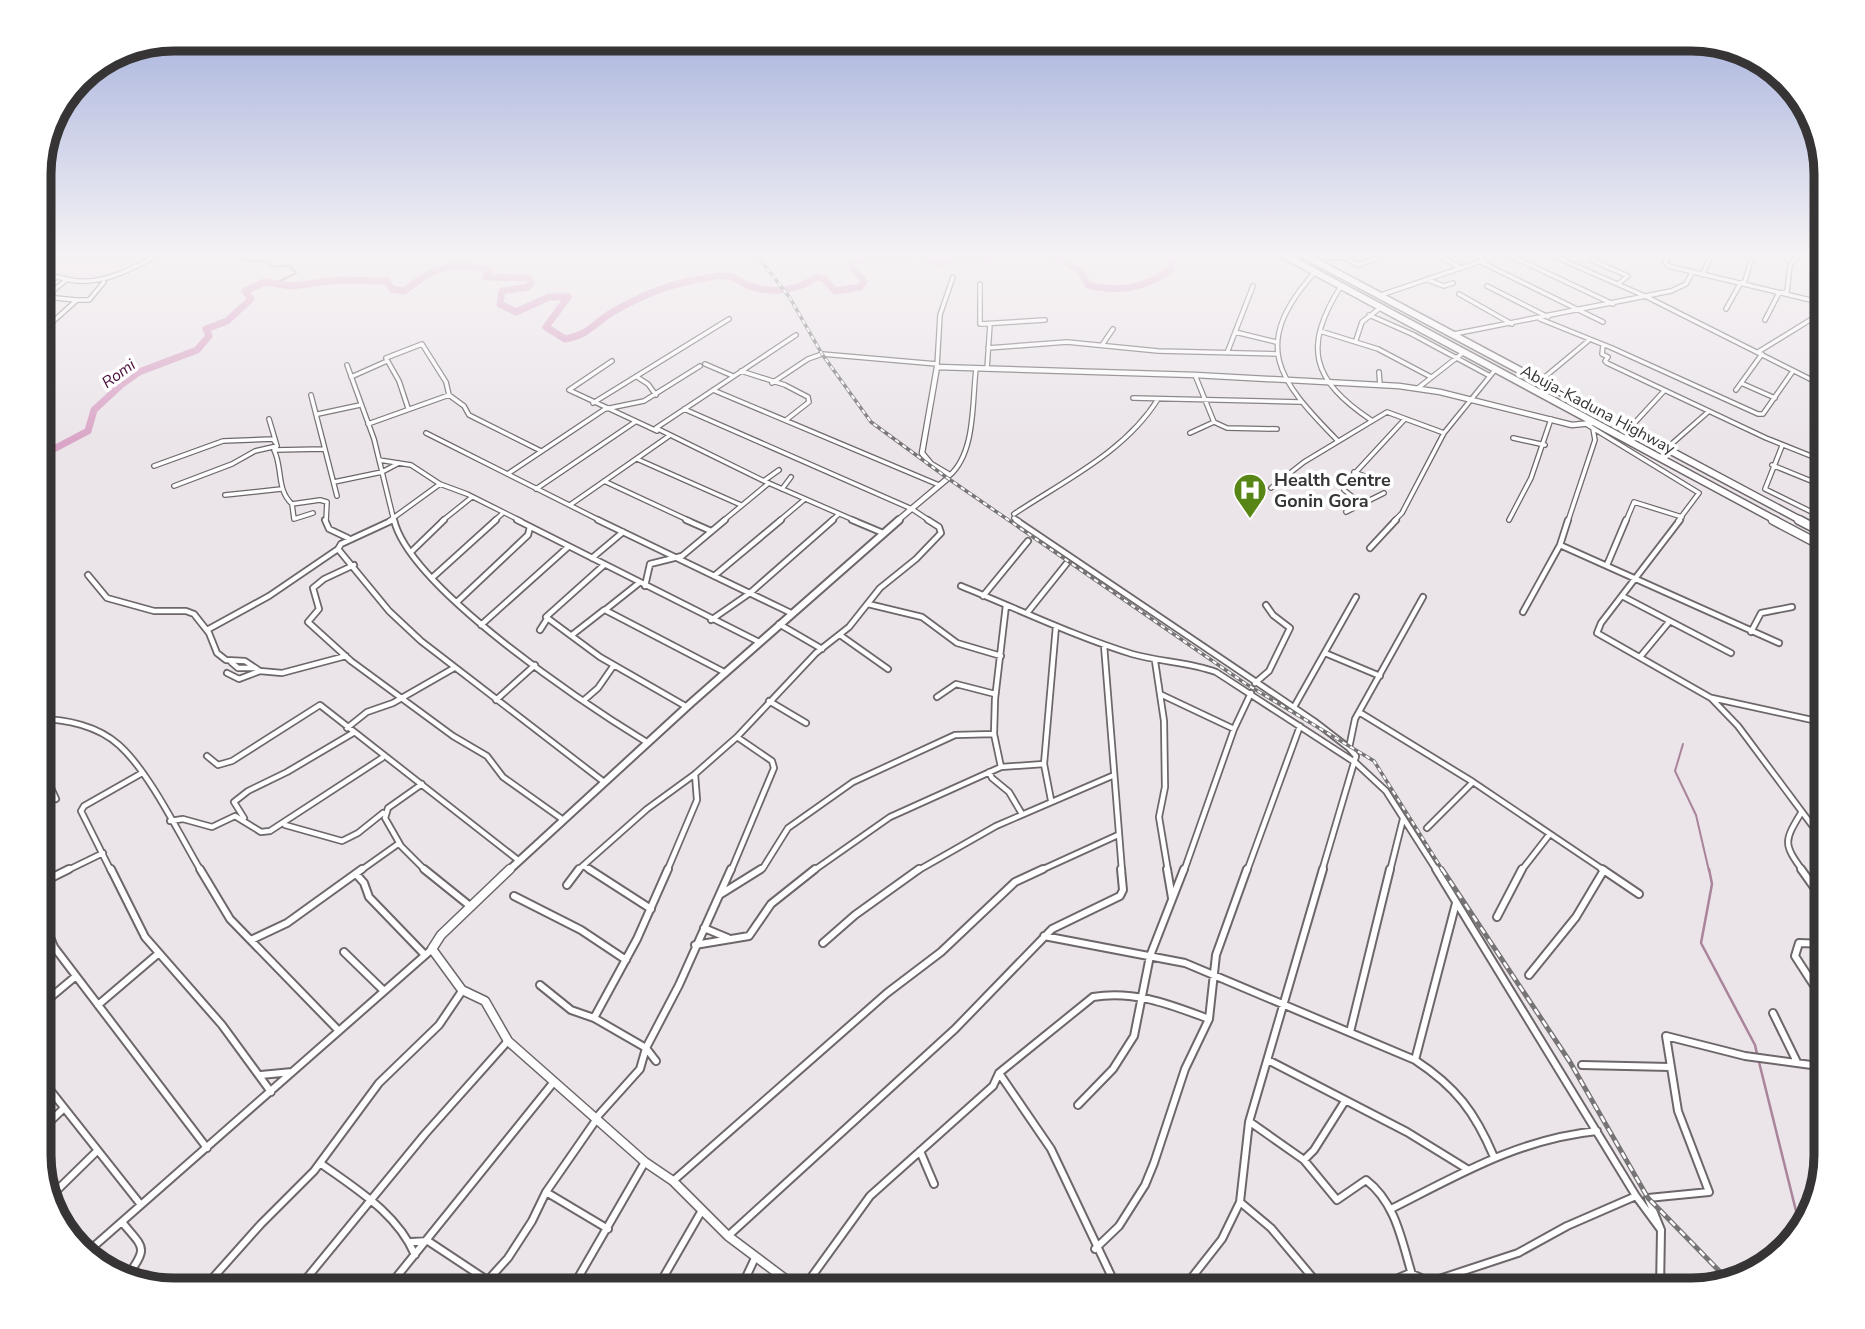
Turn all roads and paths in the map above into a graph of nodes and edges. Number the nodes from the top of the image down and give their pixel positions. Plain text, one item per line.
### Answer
1 (940, 316) edge
2 (978, 316) edge
3 (1241, 316) edge
4 (1282, 316) edge
5 (1325, 316) edge
6 (1368, 316) edge
7 (1371, 316) edge
8 (1398, 316) edge
9 (1418, 316) edge
10 (1499, 316) edge
11 (1554, 316) edge
12 (1590, 316) edge
13 (1685, 316) edge
14 (1767, 316) edge
15 (1549, 317) joint
16 (729, 319) dead end
17 (1540, 319) junction
18 (1814, 319) edge
19 (1045, 320) dead end
20 (1765, 320) dead end
21 (1603, 322) dead end
22 (990, 324) junction
23 (1513, 324) junction
24 (1113, 329) dead end
25 (1320, 331) junction
26 (1235, 332) junction
27 (1453, 334) junction
28 (796, 335) dead end
29 (1356, 340) junction
30 (1588, 340) junction
31 (1276, 342) junction
32 (1102, 345) junction
33 (1603, 345) junction
34 (988, 348) junction
35 (1464, 352) junction
36 (1227, 353) junction
37 (1760, 353) junction
38 (1278, 354) junction
39 (386, 358) junction
40 (1456, 358) junction
41 (612, 361) dead end
42 (705, 364) dead end
43 (347, 365) dead end
44 (937, 365) junction
45 (700, 366) dead end
46 (976, 369) junction
47 (987, 369) junction
48 (741, 371) junction
49 (1793, 371) junction
50 (1378, 372) dead end
51 (1492, 373) junction
52 (1195, 375) junction
53 (733, 376) junction
54 (351, 377) junction
55 (637, 377) junction
56 (781, 377) junction
57 (1432, 377) junction
58 (1285, 379) junction
59 (1540, 381) junction
60 (1814, 381) edge
61 (1327, 382) junction
62 (772, 383) junction
63 (1741, 383) junction
64 (782, 385) junction
65 (1380, 385) junction
66 (1418, 388) junction
67 (713, 390) junction
68 (1736, 390) dead end
69 (1664, 391) junction
70 (311, 395) dead end
71 (449, 395) junction
72 (656, 395) junction
73 (1133, 398) dead end
74 (1774, 398) junction
75 (1158, 399) junction
76 (1204, 400) junction
77 (1471, 400) junction
78 (1300, 402) junction
79 (593, 403) junction
80 (360, 405) junction
81 (631, 407) junction
82 (408, 408) junction
83 (605, 409) junction
84 (684, 409) junction
85 (1708, 412) junction
86 (318, 414) junction
87 (623, 416) junction
88 (269, 419) dead end
89 (1551, 419) junction
90 (786, 420) junction
91 (1371, 420) junction
92 (1404, 420) junction
93 (635, 422) junction
94 (1214, 422) junction
95 (368, 424) junction
96 (1590, 425) junction
97 (1277, 429) dead end
98 (1629, 429) junction
99 (658, 431) junction
100 (426, 433) dead end
101 (1190, 433) dead end
102 (1444, 433) junction
103 (668, 436) junction
104 (1513, 438) dead end
105 (1338, 441) junction
106 (1545, 444) junction
107 (1782, 446) junction
108 (276, 448) junction
109 (324, 449) junction
110 (1666, 449) junction
111 (541, 451) junction
112 (1814, 458) edge
113 (636, 459) junction
114 (379, 460) junction
115 (399, 463) junction
116 (1772, 465) junction
117 (153, 466) dead end
118 (779, 470) dead end
119 (382, 472) junction
120 (1354, 472) junction
121 (509, 473) junction
122 (948, 476) junction
123 (791, 477) dead end
124 (604, 481) junction
125 (1377, 481) dead end
126 (334, 482) junction
127 (767, 482) junction
128 (1814, 482) edge
129 (440, 484) junction
130 (939, 485) junction
131 (174, 486) dead end
132 (1271, 488) dead end
133 (281, 489) junction
134 (535, 489) junction
135 (782, 489) junction
136 (1384, 493) dead end
137 (225, 495) dead end
138 (337, 496) dead end
139 (472, 497) junction
140 (805, 499) junction
141 (292, 504) junction
142 (570, 505) junction
143 (1363, 505) junction
144 (741, 506) junction
145 (912, 509) junction
146 (1346, 512) dead end
147 (313, 513) dead end
148 (503, 513) junction
149 (839, 514) junction
150 (1814, 514) edge
151 (1682, 517) junction
152 (394, 519) junction
153 (1509, 520) dead end
154 (1814, 521) edge
155 (1811, 526) junction
156 (530, 527) junction
157 (1814, 528) edge
158 (711, 531) junction
159 (623, 532) junction
160 (541, 533) junction
161 (883, 533) junction
162 (528, 535) junction
163 (343, 537) junction
164 (349, 539) junction
165 (1028, 541) dead end
166 (1814, 542) edge
167 (1560, 545) junction
168 (339, 547) junction
169 (568, 547) junction
170 (1370, 548) dead end
171 (411, 552) junction
172 (681, 558) junction
173 (592, 559) junction
174 (1066, 563) dead end
175 (354, 565) junction
176 (604, 565) junction
177 (1607, 565) junction
178 (89, 575) dead end
179 (714, 576) junction
180 (433, 577) junction
181 (1638, 578) junction
182 (642, 584) junction
183 (961, 586) dead end
184 (750, 593) junction
185 (983, 596) junction
186 (1622, 596) junction
187 (1356, 597) dead end
188 (1423, 597) dead end
189 (457, 601) junction
190 (868, 604) junction
191 (1006, 605) junction
192 (1266, 605) dead end
193 (1792, 607) dead end
194 (605, 610) junction
195 (1523, 612) dead end
196 (791, 613) junction
197 (1027, 613) junction
198 (547, 619) junction
199 (711, 620) junction
200 (1669, 622) junction
201 (779, 624) junction
202 (481, 625) junction
203 (1056, 626) junction
204 (207, 630) junction
205 (540, 630) dead end
206 (1751, 632) junction
207 (572, 635) junction
208 (840, 635) junction
209 (760, 643) junction
210 (1780, 643) dead end
211 (1104, 645) junction
212 (822, 649) junction
213 (1325, 653) junction
214 (1731, 653) dead end
215 (347, 656) junction
216 (1001, 656) junction
217 (1640, 657) junction
218 (1155, 661) junction
219 (536, 665) junction
220 (614, 665) junction
221 (454, 668) junction
222 (888, 669) dead end
223 (258, 670) junction
224 (227, 673) dead end
225 (727, 673) junction
226 (1380, 676) junction
227 (1255, 683) junction
228 (1251, 693) junction
229 (995, 694) junction
230 (1160, 694) junction
231 (402, 697) junction
232 (937, 697) dead end
233 (1711, 698) junction
234 (496, 700) junction
235 (583, 701) junction
236 (769, 702) junction
237 (688, 707) junction
238 (1294, 707) junction
239 (1359, 712) junction
240 (51, 719) edge
241 (1814, 720) edge
242 (806, 723) dead end
243 (1300, 726) junction
244 (347, 728) junction
245 (1234, 729) junction
246 (353, 733) junction
247 (994, 734) junction
248 (737, 737) junction
249 (648, 743) junction
250 (1349, 748) junction
251 (207, 756) dead end
252 (382, 758) junction
253 (1356, 762) junction
254 (1044, 764) junction
255 (1001, 767) junction
256 (989, 772) junction
257 (142, 773) junction
258 (695, 774) junction
259 (1112, 776) junction
260 (604, 782) junction
261 (1473, 782) junction
262 (422, 784) junction
263 (51, 788) edge
264 (56, 799) dead end
265 (1051, 800) junction
266 (1801, 812) junction
267 (384, 813) junction
268 (1022, 814) junction
269 (1404, 817) junction
270 (244, 818) junction
271 (562, 819) junction
272 (170, 821) junction
273 (284, 825) junction
274 (1427, 828) dead end
275 (1814, 829) edge
276 (1118, 835) junction
277 (1549, 835) junction
278 (398, 844) junction
279 (103, 853) junction
280 (518, 860) junction
281 (585, 867) junction
282 (1604, 870) junction
283 (358, 875) junction
284 (51, 878) edge
285 (1810, 882) junction
286 (1814, 882) edge
287 (567, 885) dead end
288 (1814, 888) edge
289 (721, 894) junction
290 (1639, 894) dead end
291 (514, 897) dead end
292 (1172, 899) junction
293 (1456, 903) junction
294 (471, 907) junction
295 (651, 909) junction
296 (1497, 917) dead end
297 (704, 928) junction
298 (1044, 936) junction
299 (729, 938) junction
300 (51, 940) edge
301 (251, 940) junction
302 (823, 943) dead end
303 (1814, 944) edge
304 (695, 946) junction
305 (432, 949) junction
306 (344, 952) dead end
307 (159, 953) junction
308 (425, 955) junction
309 (1150, 956) junction
310 (626, 960) junction
311 (1529, 975) dead end
312 (76, 976) junction
313 (1215, 976) junction
314 (540, 985) dead end
315 (1814, 985) edge
316 (462, 990) junction
317 (384, 991) junction
318 (51, 997) edge
319 (1144, 997) junction
320 (98, 1005) junction
321 (1284, 1005) junction
322 (1773, 1013) dead end
323 (594, 1018) junction
324 (1209, 1019) junction
325 (339, 1031) junction
326 (1350, 1032) junction
327 (508, 1041) junction
328 (646, 1048) junction
329 (1268, 1060) junction
330 (1415, 1060) junction
331 (656, 1061) dead end
332 (1797, 1063) junction
333 (1582, 1065) dead end
334 (1814, 1065) edge
335 (1670, 1067) junction
336 (293, 1072) junction
337 (999, 1073) junction
338 (261, 1075) junction
339 (553, 1083) junction
340 (271, 1092) junction
341 (51, 1094) edge
342 (1345, 1101) junction
343 (1078, 1105) dead end
344 (62, 1110) junction
345 (596, 1120) junction
346 (51, 1121) edge
347 (1249, 1122) junction
348 (1597, 1131) junction
349 (207, 1148) junction
350 (97, 1151) junction
351 (920, 1151) junction
352 (1494, 1157) junction
353 (1304, 1160) junction
354 (645, 1162) junction
355 (319, 1163) junction
356 (1467, 1169) junction
357 (673, 1181) junction
358 (934, 1184) dead end
359 (56, 1191) edge
360 (546, 1192) junction
361 (1636, 1196) junction
362 (371, 1200) junction
363 (1240, 1202) junction
364 (141, 1205) junction
365 (1391, 1209) junction
366 (701, 1212) junction
367 (122, 1222) junction
368 (608, 1229) junction
369 (1661, 1230) junction
370 (728, 1236) junction
371 (428, 1241) junction
372 (411, 1242) junction
373 (93, 1247) edge
374 (1095, 1249) junction
375 (415, 1255) junction
376 (755, 1258) junction
377 (131, 1271) edge
378 (1410, 1273) junction
379 (213, 1278) edge
380 (308, 1278) edge
381 (396, 1278) edge
382 (485, 1278) edge
383 (490, 1278) edge
384 (578, 1278) edge
385 (663, 1278) edge
386 (746, 1278) edge
387 (784, 1278) edge
388 (810, 1278) edge
389 (1111, 1278) edge
390 (1191, 1278) edge
391 (1313, 1278) edge
392 (1399, 1278) edge
393 (1412, 1278) edge
394 (1421, 1278) edge
395 (1442, 1278) edge
396 (1660, 1278) edge

1 - 44 street
2 - 22 street
3 - 26 street
4 - 31 street
5 - 25 street
6 - 29 street
7 - 40 street
8 - 35 highway, Abuja-Kaduna Highway
9 - 27 highway, Abuja-Kaduna Highway
10 - 23 street
11 - 15 street
12 - 21 street
13 - 37 street
14 - 20 street
15 - 17 street
16 - 55 street
17 - 23 street
17 - 30 street
18 - 37 street
19 - 22 street
22 - 34 street
23 - 27 street
24 - 32 street
25 - 29 street
25 - 61 street
26 - 31 street
26 - 36 street
27 - 59 highway, Abuja-Kaduna Highway
28 - 48 street
29 - 57 street
30 - 33 street
30 - 59 street
31 - 38 street
32 - 34 street
32 - 36 street
33 - 69 street
33 - 74 street
34 - 47 street
35 - 40 street
35 - 51 highway, Abuja-Kaduna Highway
36 - 38 street
37 - 49 street
37 - 63 street
38 - 58 street
39 - 54 street
39 - 71 street
39 - 82 street
40 - 51 street
40 - 57 street
41 - 79 street
42 - 53 street
43 - 54 street
44 - 46 street
44 - 56 street
44 - 122 street
45 - 72 street
46 - 47 street
46 - 122 street
47 - 52 street
48 - 53 street
48 - 62 street
49 - 60 street
49 - 74 street
50 - 65 street
51 - 77 street
51 - 96 highway, Abuja-Kaduna Highway
52 - 58 street
52 - 76 street
53 - 67 street
54 - 80 street
55 - 72 street
55 - 79 street
56 - 62 street
56 - 64 street
57 - 66 street
58 - 61 street
58 - 78 street
59 - 98 highway, Abuja-Kaduna Highway
61 - 65 street
61 - 91 street
62 - 64 street
63 - 68 street
63 - 74 street
64 - 90 street
65 - 66 street
66 - 77 street
67 - 84 street
67 - 90 street
69 - 85 street
69 - 98 street
70 - 86 street
71 - 82 street
71 - 111 street
72 - 81 street
73 - 75 street
75 - 76 street
75 - 227 street
76 - 78 street
76 - 94 street
77 - 89 street
77 - 102 street
78 - 105 street
79 - 83 street
80 - 86 street
80 - 95 street
81 - 83 street
81 - 87 street
82 - 95 street
83 - 87 street
83 - 111 street
84 - 99 street
84 - 145 street
85 - 107 street
85 - 110 street
86 - 109 street
87 - 93 street
88 - 108 street
89 - 96 street
89 - 106 street
90 - 130 street
91 - 92 street
91 - 105 street
92 - 102 street
92 - 120 street
93 - 99 street
93 - 134 street
94 - 97 street
94 - 101 street
95 - 114 street
96 - 151 street
96 - 166 highway, Abuja-Kaduna Highway
96 - 167 street
98 - 110 highway, Abuja-Kaduna Highway
99 - 103 street
100 - 121 street
102 - 170 street
103 - 113 street
103 - 127 street
104 - 106 street
105 - 132 street
106 - 153 street
107 - 112 street
107 - 116 street
108 - 109 street
108 - 117 street
108 - 131 street
108 - 133 street
109 - 126 street
110 - 155 highway, Abuja-Kaduna Highway
111 - 121 street
113 - 124 street
113 - 144 street
114 - 115 street
114 - 119 street
115 - 119 street
115 - 129 street
116 - 128 street
116 - 150 street
118 - 127 street
119 - 126 street
119 - 152 street
120 - 125 street
120 - 143 street
121 - 134 street
122 - 130 street
123 - 135 street
124 - 142 street
124 - 158 street
126 - 138 street
127 - 135 street
127 - 144 street
129 - 139 street
129 - 152 street
130 - 145 street
133 - 137 street
133 - 141 street
134 - 142 street
135 - 140 street
136 - 143 street
139 - 148 street
139 - 171 street
140 - 149 street
140 - 179 street
141 - 147 street
141 - 163 street
142 - 159 street
143 - 146 street
144 - 158 street
145 - 161 street
145 - 190 street
148 - 156 street
148 - 180 street
149 - 161 street
149 - 184 street
151 - 177 street
151 - 181 street
152 - 164 street
152 - 171 street
154 - 155 street
155 - 157 highway, Abuja-Kaduna Highway
156 - 160 street
156 - 162 street
158 - 172 street
159 - 172 street
159 - 173 street
160 - 162 street
160 - 169 street
161 - 196 street
162 - 189 street
163 - 164 street
163 - 168 street
164 - 168 street
165 - 185 street
167 - 177 street
167 - 195 street
168 - 175 street
168 - 204 street
169 - 173 street
169 - 202 street
171 - 180 street
172 - 179 street
172 - 182 street
173 - 176 street
174 - 197 street
175 - 215 street
175 - 221 street
176 - 182 street
176 - 198 street
177 - 181 street
178 - 204 street
179 - 184 street
180 - 189 street
181 - 186 street
181 - 206 street
182 - 194 street
182 - 199 street
183 - 185 street
184 - 196 street
184 - 199 street
185 - 191 street
186 - 200 street
186 - 217 street
187 - 213 street
188 - 226 street
189 - 202 street
190 - 208 street
190 - 216 street
191 - 197 street
191 - 216 street
192 - 227 street
193 - 206 street
194 - 207 street
194 - 225 street
196 - 201 street
197 - 203 street
198 - 205 street
198 - 207 street
199 - 209 street
200 - 214 street
200 - 217 street
201 - 209 street
201 - 212 street
202 - 219 street
203 - 211 street
203 - 254 street
204 - 223 street
206 - 210 street
207 - 220 street
208 - 212 street
208 - 222 street
209 - 225 street
211 - 218 street
211 - 259 street
212 - 236 street
213 - 226 street
213 - 238 street
215 - 223 street
215 - 231 street
216 - 229 street
217 - 233 street
218 - 228 street
218 - 230 street
219 - 234 street
219 - 235 street
220 - 235 street
220 - 237 street
221 - 231 street
221 - 234 street
223 - 224 street
225 - 237 street
226 - 239 street
227 - 238 street
228 - 243 street
228 - 245 street
229 - 232 street
229 - 247 street
230 - 245 street
230 - 292 street
231 - 244 street
231 - 271 street
233 - 241 street
233 - 266 street
234 - 260 street
235 - 249 street
236 - 242 street
236 - 248 street
237 - 249 street
238 - 250 street
239 - 250 street
239 - 261 street
240 - 257 street
243 - 253 street
243 - 313 street
244 - 246 street
244 - 251 street
245 - 292 street
246 - 252 street
246 - 270 street
247 - 255 street
247 - 289 street
248 - 258 street
248 - 289 street
249 - 260 street
250 - 253 street
252 - 262 street
252 - 273 street
253 - 269 street
253 - 321 street
254 - 255 street
254 - 265 street
255 - 256 street
256 - 268 street
256 - 299 street
257 - 272 street
257 - 279 street
258 - 281 street
258 - 295 street
259 - 265 street
259 - 276 street
260 - 271 street
261 - 274 street
261 - 277 street
262 - 267 street
262 - 280 street
263 - 264 street
265 - 268 street
266 - 275 street
266 - 285 street
267 - 273 street
267 - 278 street
268 - 302 street
269 - 293 street
269 - 326 street
270 - 272 street
270 - 273 street
271 - 280 street
272 - 301 street
276 - 298 street
276 - 357 street
277 - 282 street
277 - 296 street
278 - 283 street
278 - 294 street
279 - 284 street
279 - 307 street
280 - 294 street
281 - 287 street
281 - 295 street
282 - 290 street
282 - 311 street
283 - 301 street
283 - 308 street
285 - 286 street
285 - 288 street
289 - 297 street
291 - 310 street
292 - 309 street
293 - 330 street
293 - 348 street
294 - 305 street
295 - 310 street
297 - 299 street
297 - 304 street
298 - 309 street
298 - 370 street
299 - 304 street
300 - 312 street
301 - 325 street
303 - 315 street
304 - 328 street
305 - 308 street
305 - 316 street
306 - 317 street
307 - 320 street
307 - 338 street
308 - 317 street
309 - 313 street
309 - 319 street
310 - 323 street
312 - 318 street
312 - 320 street
313 - 321 street
313 - 324 street
314 - 323 street
316 - 327 street
316 - 355 street
317 - 325 street
319 - 324 street
319 - 337 street
319 - 343 street
320 - 349 street
321 - 326 street
321 - 329 street
322 - 332 street
323 - 328 street
324 - 374 street
325 - 336 street
326 - 330 street
327 - 339 street
327 - 362 street
328 - 331 street
328 - 345 street
329 - 342 street
329 - 347 street
330 - 352 street
332 - 334 street
332 - 335 street
333 - 335 street
335 - 369 street
336 - 338 street
336 - 340 street
337 - 351 street
337 - 374 street
338 - 340 street
339 - 345 street
339 - 371 street
340 - 349 street
341 - 344 street
342 - 353 street
342 - 356 street
344 - 346 street
344 - 350 street
345 - 354 street
345 - 360 street
347 - 353 street
347 - 363 street
348 - 352 street
348 - 361 street
349 - 364 street
350 - 359 street
350 - 364 street
351 - 358 street
351 - 388 street
352 - 356 street
353 - 365 street
354 - 357 street
354 - 368 street
355 - 362 street
355 - 379 street
356 - 365 street
357 - 366 street
360 - 368 street
360 - 383 street
361 - 369 street
361 - 395 street
362 - 372 street
362 - 380 street
363 - 390 street
363 - 391 street
364 - 367 street
365 - 378 street
366 - 370 street
366 - 385 street
367 - 373 street
367 - 377 street
368 - 384 street
369 - 396 street
370 - 376 street
371 - 372 street
371 - 375 street
371 - 382 street
372 - 375 street
374 - 389 street
375 - 381 street
376 - 386 street
376 - 387 street
378 - 392 street
378 - 393 street
378 - 394 street

